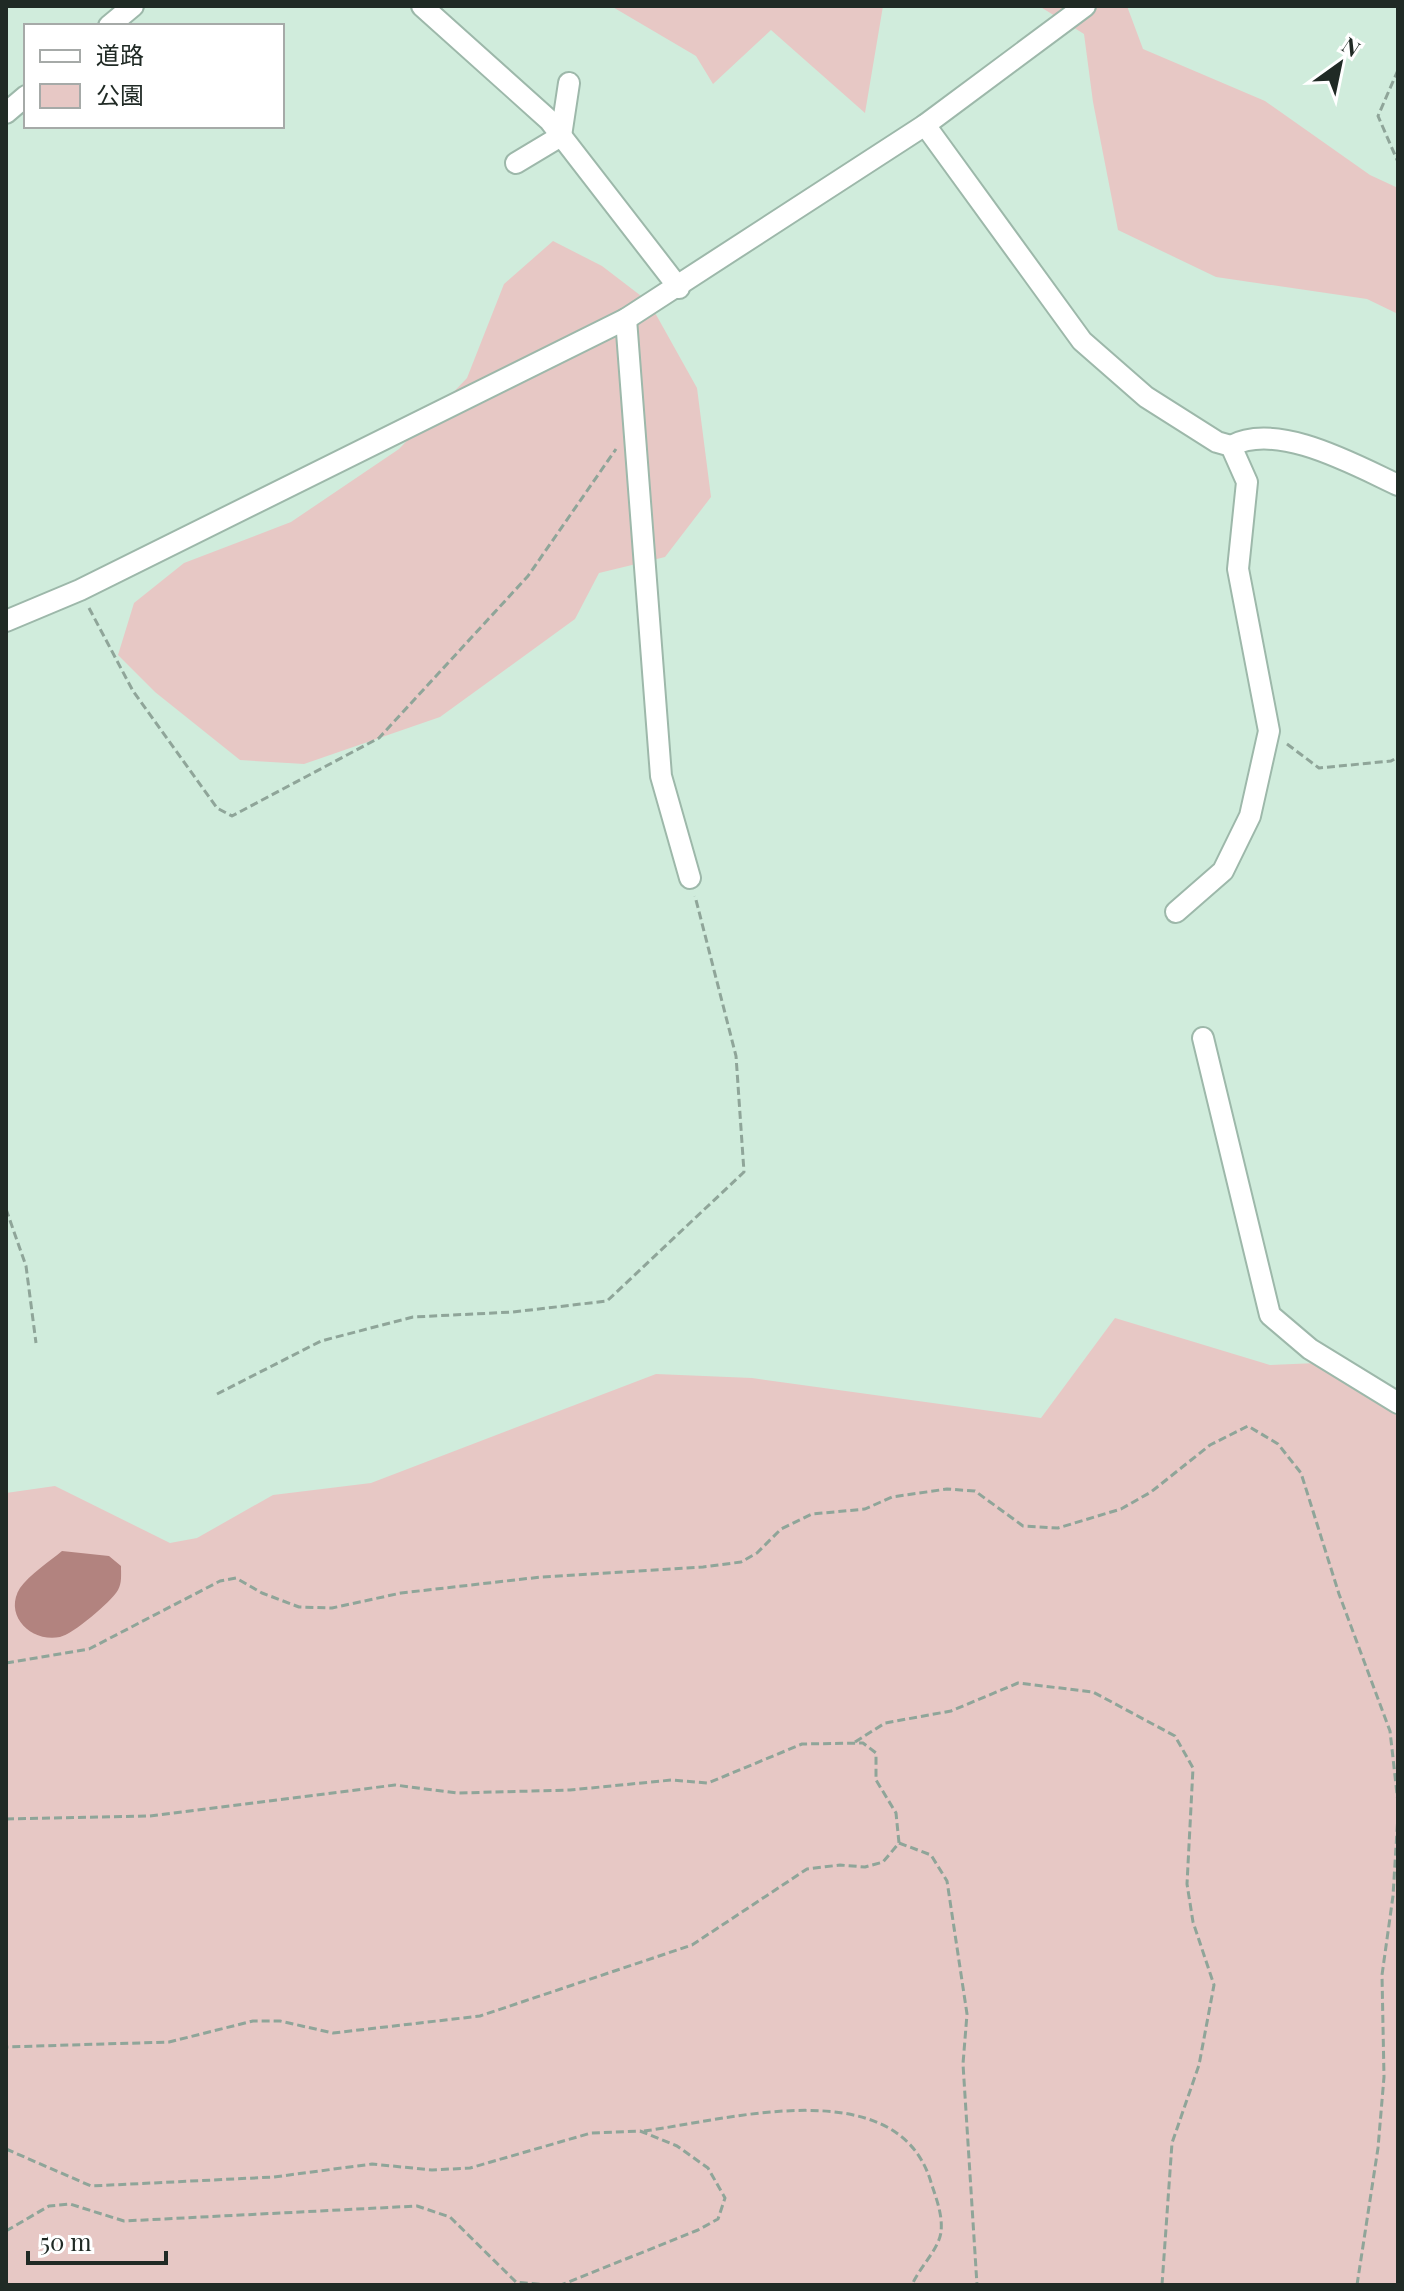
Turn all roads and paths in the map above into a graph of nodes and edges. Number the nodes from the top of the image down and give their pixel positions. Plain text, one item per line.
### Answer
1 (133, 6) edge
2 (422, 6) edge
3 (1085, 6) edge
4 (111, 24) edge
5 (1398, 70) edge
6 (569, 83) dead end
7 (24, 98) edge
8 (6, 113) edge
9 (925, 125) junction
10 (561, 136) junction
11 (1398, 162) edge
12 (516, 163) dead end
13 (679, 288) junction
14 (626, 319) junction
15 (1231, 446) junction
16 (617, 448) dead end
17 (1398, 485) edge
18 (80, 590) junction
19 (6, 621) edge
20 (1269, 731) junction
21 (1398, 757) edge
22 (690, 878) joint
23 (1176, 912) dead end
24 (1203, 1038) dead end
25 (6, 1209) edge
26 (36, 1343) dead end
27 (217, 1394) dead end
28 (1398, 1403) edge
29 (6, 1663) edge
30 (854, 1743) junction
31 (1398, 1803) edge
32 (1398, 1815) edge
33 (6, 1819) edge
34 (899, 1843) junction
35 (6, 2047) edge
36 (640, 2131) junction
37 (6, 2149) edge
38 (6, 2231) edge
39 (546, 2285) edge
40 (561, 2285) edge
41 (912, 2285) edge
42 (977, 2285) edge
43 (1162, 2285) edge
44 (1357, 2285) edge

1 - 4 street
2 - 10 street
3 - 9 street
5 - 11 path
6 - 10 street
7 - 8 street
9 - 13 street
9 - 15 street
10 - 12 street
10 - 13 street
13 - 14 street
14 - 18 street
14 - 22 street
15 - 17 street
15 - 20 street
16 - 18 path
18 - 19 street
20 - 21 path
20 - 23 street
22 - 27 path
24 - 28 street
25 - 26 path
29 - 31 path
30 - 33 path
30 - 34 path
30 - 43 path
32 - 44 path
34 - 35 path
34 - 42 path
36 - 37 path
36 - 40 path
36 - 41 path
38 - 39 path

